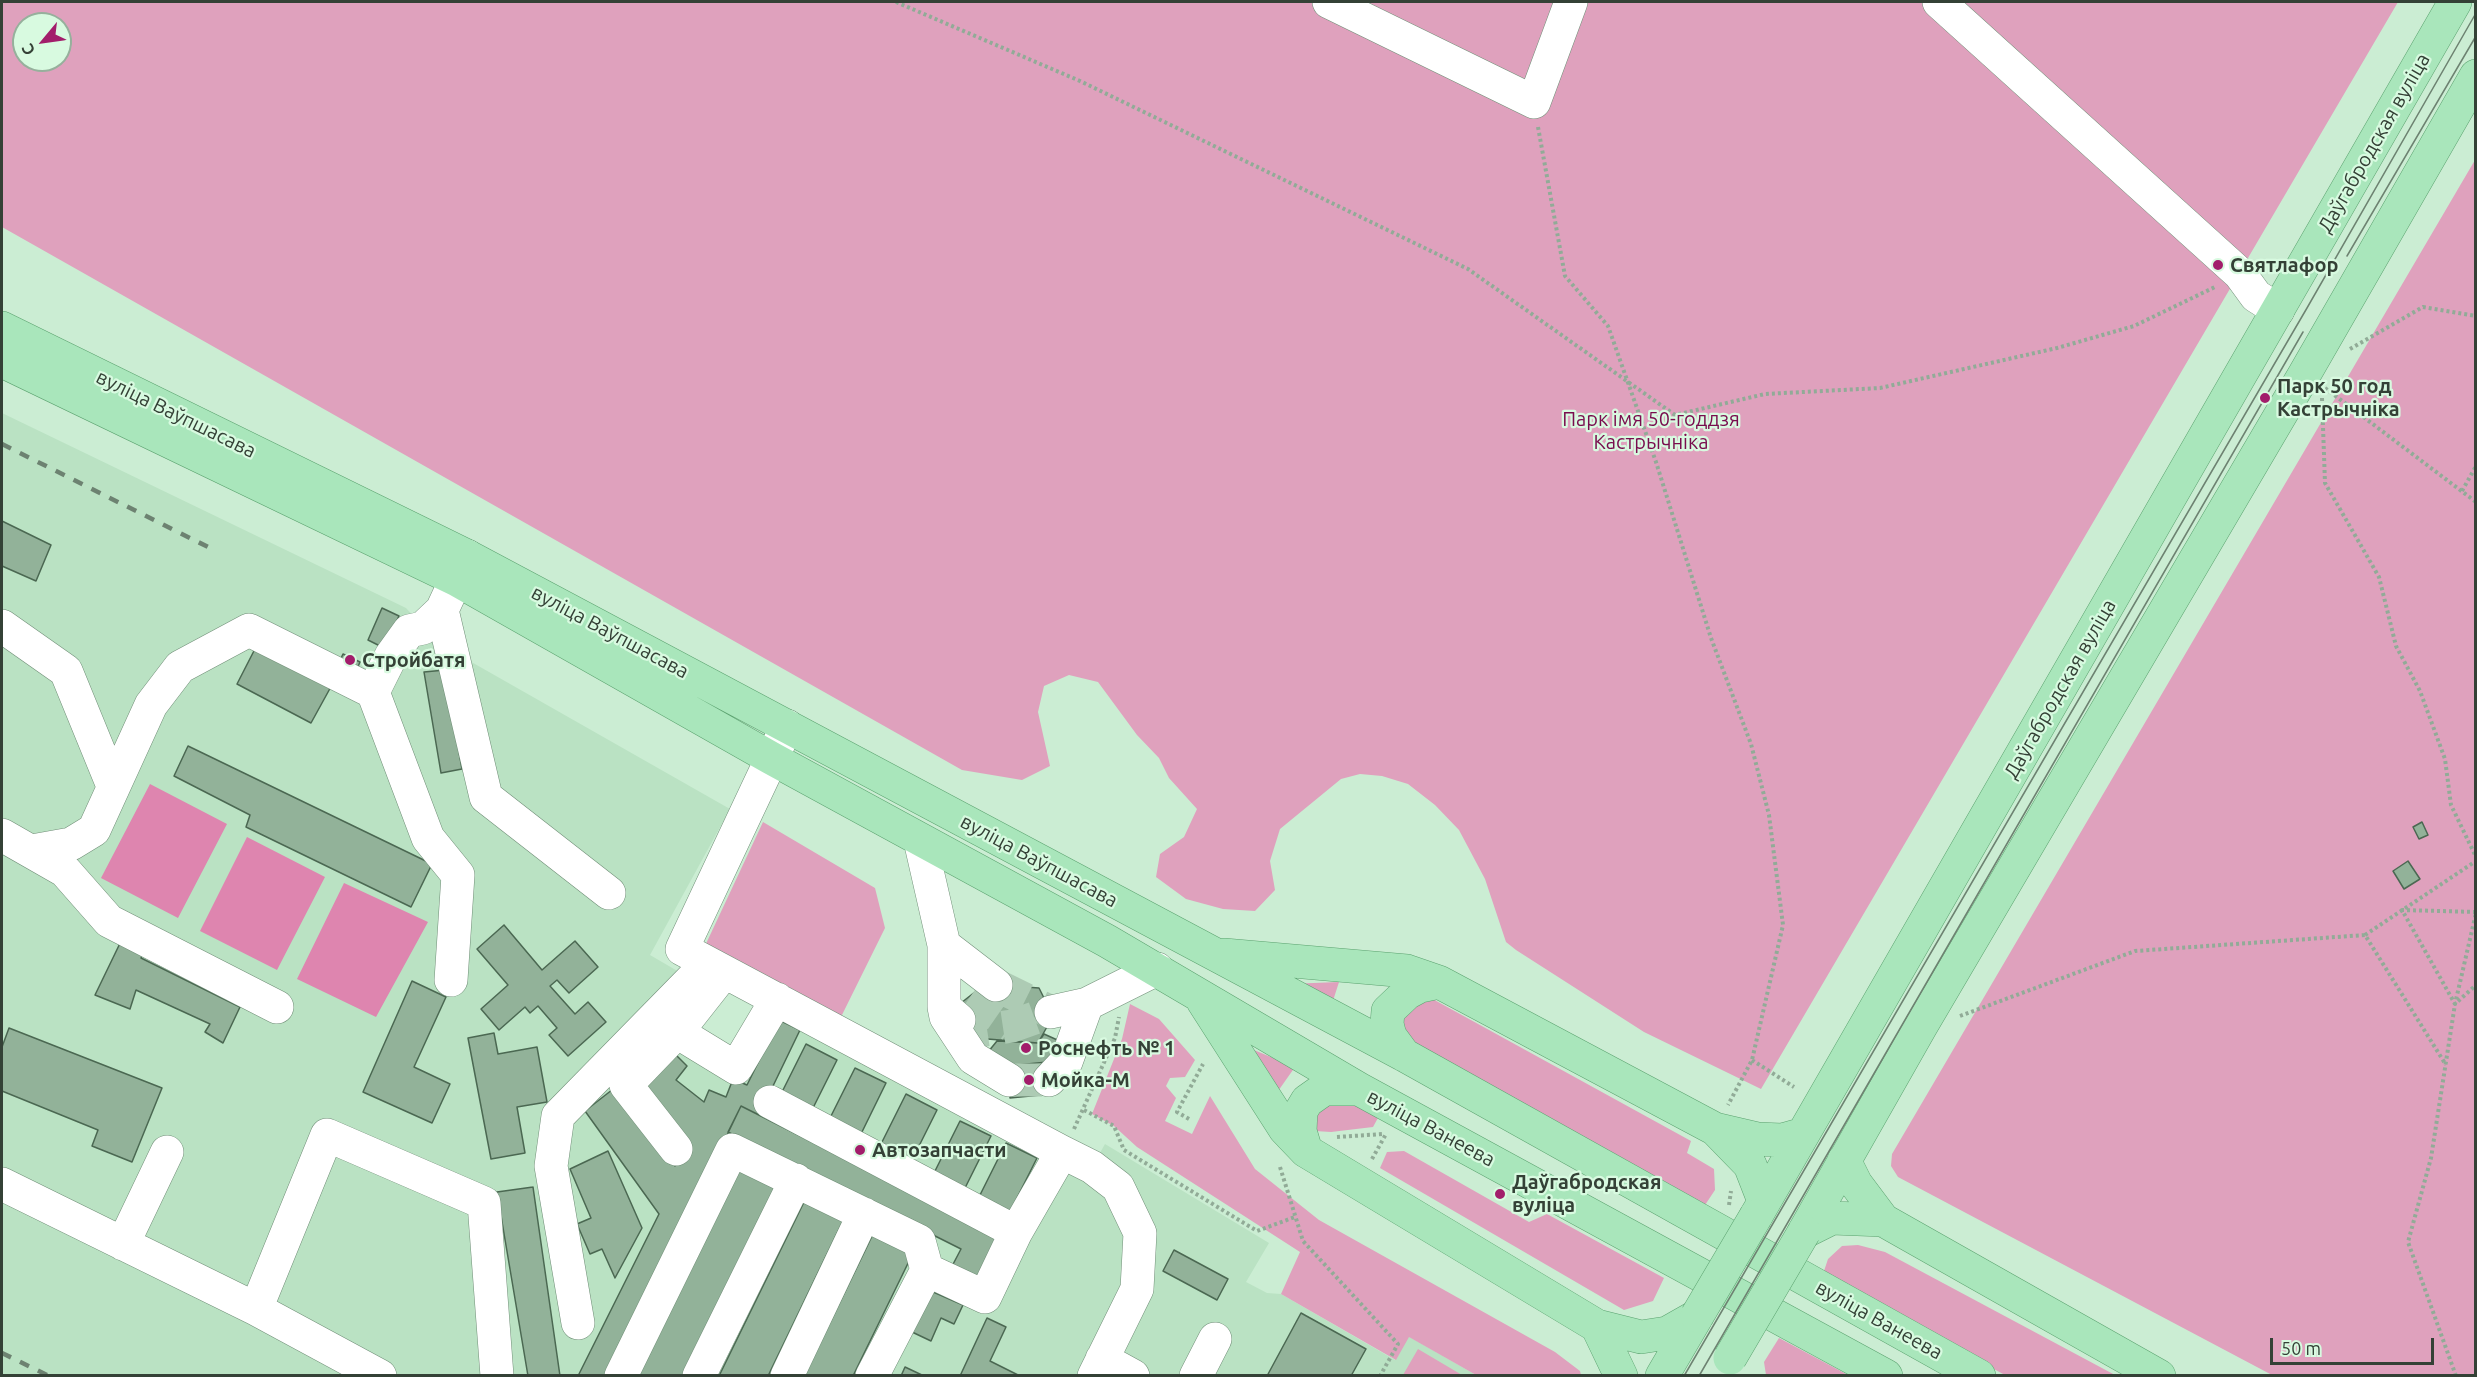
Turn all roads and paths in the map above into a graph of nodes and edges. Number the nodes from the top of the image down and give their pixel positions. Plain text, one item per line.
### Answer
1 (896, 2) edge
2 (1329, 2) edge
3 (1571, 2) edge
4 (1939, 2) edge
5 (2455, 2) edge
6 (2475, 76) edge
7 (1534, 102) junction
8 (2240, 274) junction
9 (2278, 310) junction
10 (2475, 316) edge
11 (2, 328) edge
12 (2348, 351) dead end
13 (2, 361) edge
14 (1626, 380) junction
15 (2475, 466) edge
16 (2462, 491) junction
17 (2475, 502) edge
18 (462, 568) junction
19 (442, 610) junction
20 (2, 626) edge
21 (374, 692) junction
22 (787, 726) junction
23 (771, 758) junction
24 (113, 786) junction
25 (2, 835) edge
26 (920, 840) junction
27 (32, 851) junction
28 (2475, 859) edge
29 (609, 893) dead end
30 (2402, 910) junction
31 (2475, 912) edge
32 (2366, 934) junction
33 (1107, 941) joint
34 (1211, 954) junction
35 (716, 967) junction
36 (1157, 969) junction
37 (451, 981) dead end
38 (1439, 982) junction
39 (2475, 985) edge
40 (1197, 992) junction
41 (777, 999) junction
42 (1087, 1004) junction
43 (2455, 1004) junction
44 (277, 1007) dead end
45 (1121, 1009) dead end
46 (1052, 1012) dead end
47 (1960, 1016) dead end
48 (677, 1032) junction
49 (1404, 1055) junction
50 (1752, 1060) junction
51 (1203, 1064) dead end
52 (2446, 1065) junction
53 (1009, 1080) tunnel mouth
54 (1049, 1080) dead end
55 (1794, 1087) dead end
56 (1359, 1089) junction
57 (770, 1102) dead end
58 (1189, 1119) dead end
59 (1720, 1119) junction
60 (1386, 1133) junction
61 (1803, 1134) junction
62 (1396, 1139) dead end
63 (676, 1149) dead end
64 (167, 1152) dead end
65 (1062, 1152) junction
66 (1305, 1154) junction
67 (1844, 1160) junction
68 (1367, 1168) dead end
69 (796, 1180) junction
70 (2, 1184) edge
71 (1760, 1208) junction
72 (864, 1214) junction
73 (1295, 1217) junction
74 (1883, 1220) junction
75 (1016, 1232) junction
76 (1804, 1232) junction
77 (123, 1244) junction
78 (927, 1270) junction
79 (256, 1309) junction
80 (1697, 1316) junction
81 (578, 1323) dead end
82 (1598, 1326) junction
83 (1215, 1339) dead end
84 (1098, 1367) edge
85 (1729, 1370) edge
86 (380, 1376) edge
87 (497, 1376) edge
88 (621, 1376) edge
89 (699, 1376) edge
90 (787, 1376) edge
91 (872, 1376) edge
92 (1133, 1376) edge
93 (1196, 1376) edge
94 (1380, 1376) edge
95 (1621, 1376) edge
96 (1662, 1376) edge
97 (1886, 1376) edge
98 (1979, 1376) edge
99 (2159, 1376) edge
100 (2456, 1376) edge

1 - 14 path
2 - 7 lane
3 - 7 lane
4 - 8 lane
5 - 9 main road, Даўгабродская вуліца
6 - 67 main road
7 - 14 path
8 - 9 lane
8 - 14 path
9 - 61 main road, Даўгабродская вуліца
10 - 12 path
11 - 18 main road, вуліца Ваўпшасава
13 - 18 main road, вуліца Ваўпшасава
14 - 50 path
15 - 16 path
16 - 17 path
16 - 28 path
18 - 19 lane
18 - 22 main road, вуліца Ваўпшасава
18 - 23 main road, вуліца Ваўпшасава
19 - 21 lane
19 - 29 lane
20 - 24 lane
21 - 24 lane
21 - 37 lane
22 - 23 lane
22 - 34 main road, вуліца Ваўпшасава
23 - 26 main road, вуліца Ваўпшасава
23 - 35 lane
24 - 27 lane
25 - 27 lane
26 - 33 main road, вуліца Ваўпшасава
26 - 53 lane
27 - 44 lane
28 - 30 path
30 - 31 path
30 - 32 path
30 - 43 path
31 - 43 path
32 - 47 path
32 - 52 path
33 - 36 main road, вуліца Ванеева
34 - 38 main road
34 - 49 main road, вуліца Ванеева
35 - 41 lane
35 - 48 lane
35 - 81 lane
36 - 40 main road, вуліца Ванеева
36 - 42 lane
38 - 49 main road
38 - 59 main road
39 - 43 path
40 - 56 main road, вуліца Ванеева
40 - 66 main road
41 - 48 lane
41 - 65 lane
42 - 46 lane
42 - 54 lane
43 - 52 path
45 - 73 path
48 - 63 lane
49 - 98 main road, вуліца Ванеева
50 - 55 path
50 - 59 path
51 - 58 path
52 - 100 path
56 - 66 main road
56 - 97 main road, вуліца Ванеева
57 - 75 lane
59 - 61 main road
59 - 71 main road
60 - 62 path
60 - 66 path
60 - 68 path
61 - 71 main road, Даўгабродская вуліца
64 - 77 lane
65 - 75 lane
65 - 84 lane
66 - 73 path
66 - 82 main road
67 - 74 main road
67 - 76 main road
69 - 72 lane
69 - 88 lane
69 - 89 lane
70 - 77 lane
71 - 80 main road, Даўгабродская вуліца, bridge
72 - 78 lane
72 - 90 lane
73 - 94 path
74 - 76 main road
74 - 99 main road
75 - 78 lane
76 - 85 main road, bridge
77 - 79 lane
78 - 91 lane
79 - 86 lane
79 - 87 lane
80 - 82 main road
80 - 96 main road, Даўгабродская вуліца
82 - 95 main road
83 - 93 lane
84 - 92 lane

